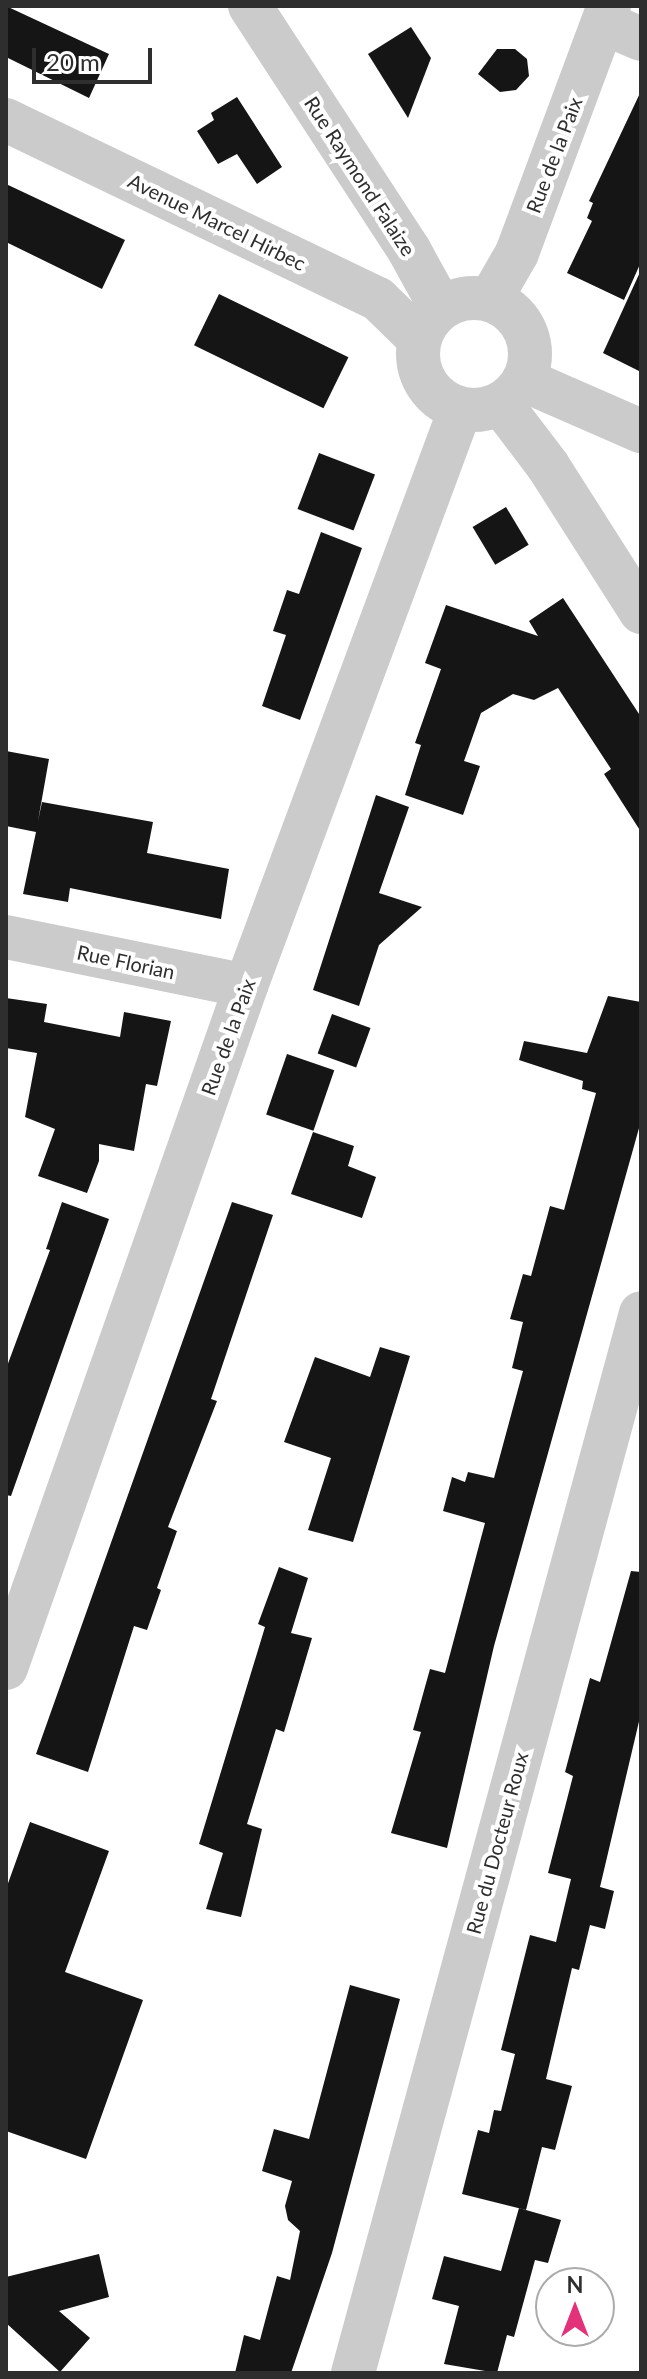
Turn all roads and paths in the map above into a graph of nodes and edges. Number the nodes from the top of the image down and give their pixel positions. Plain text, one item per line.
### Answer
1 (250, 6) edge
2 (618, 23) edge
3 (6, 120) edge
4 (490, 300) junction
5 (430, 323) junction
6 (495, 398) junction
7 (641, 431) edge
8 (641, 612) edge
9 (6, 937) edge
10 (246, 986) junction
11 (641, 1313) edge
12 (6, 1668) edge
13 (353, 2373) edge

1 - 5 street, Rue Raymond Falaize
2 - 4 street, Rue de la Paix
3 - 5 street, Avenue Marcel Hirbec
4 - 5 street
4 - 6 street
5 - 6 street
6 - 7 street
6 - 8 street
6 - 10 street, Rue de la Paix
9 - 10 street, Rue Florian
10 - 12 street, Rue de la Paix
11 - 13 street, Rue du Docteur Roux

